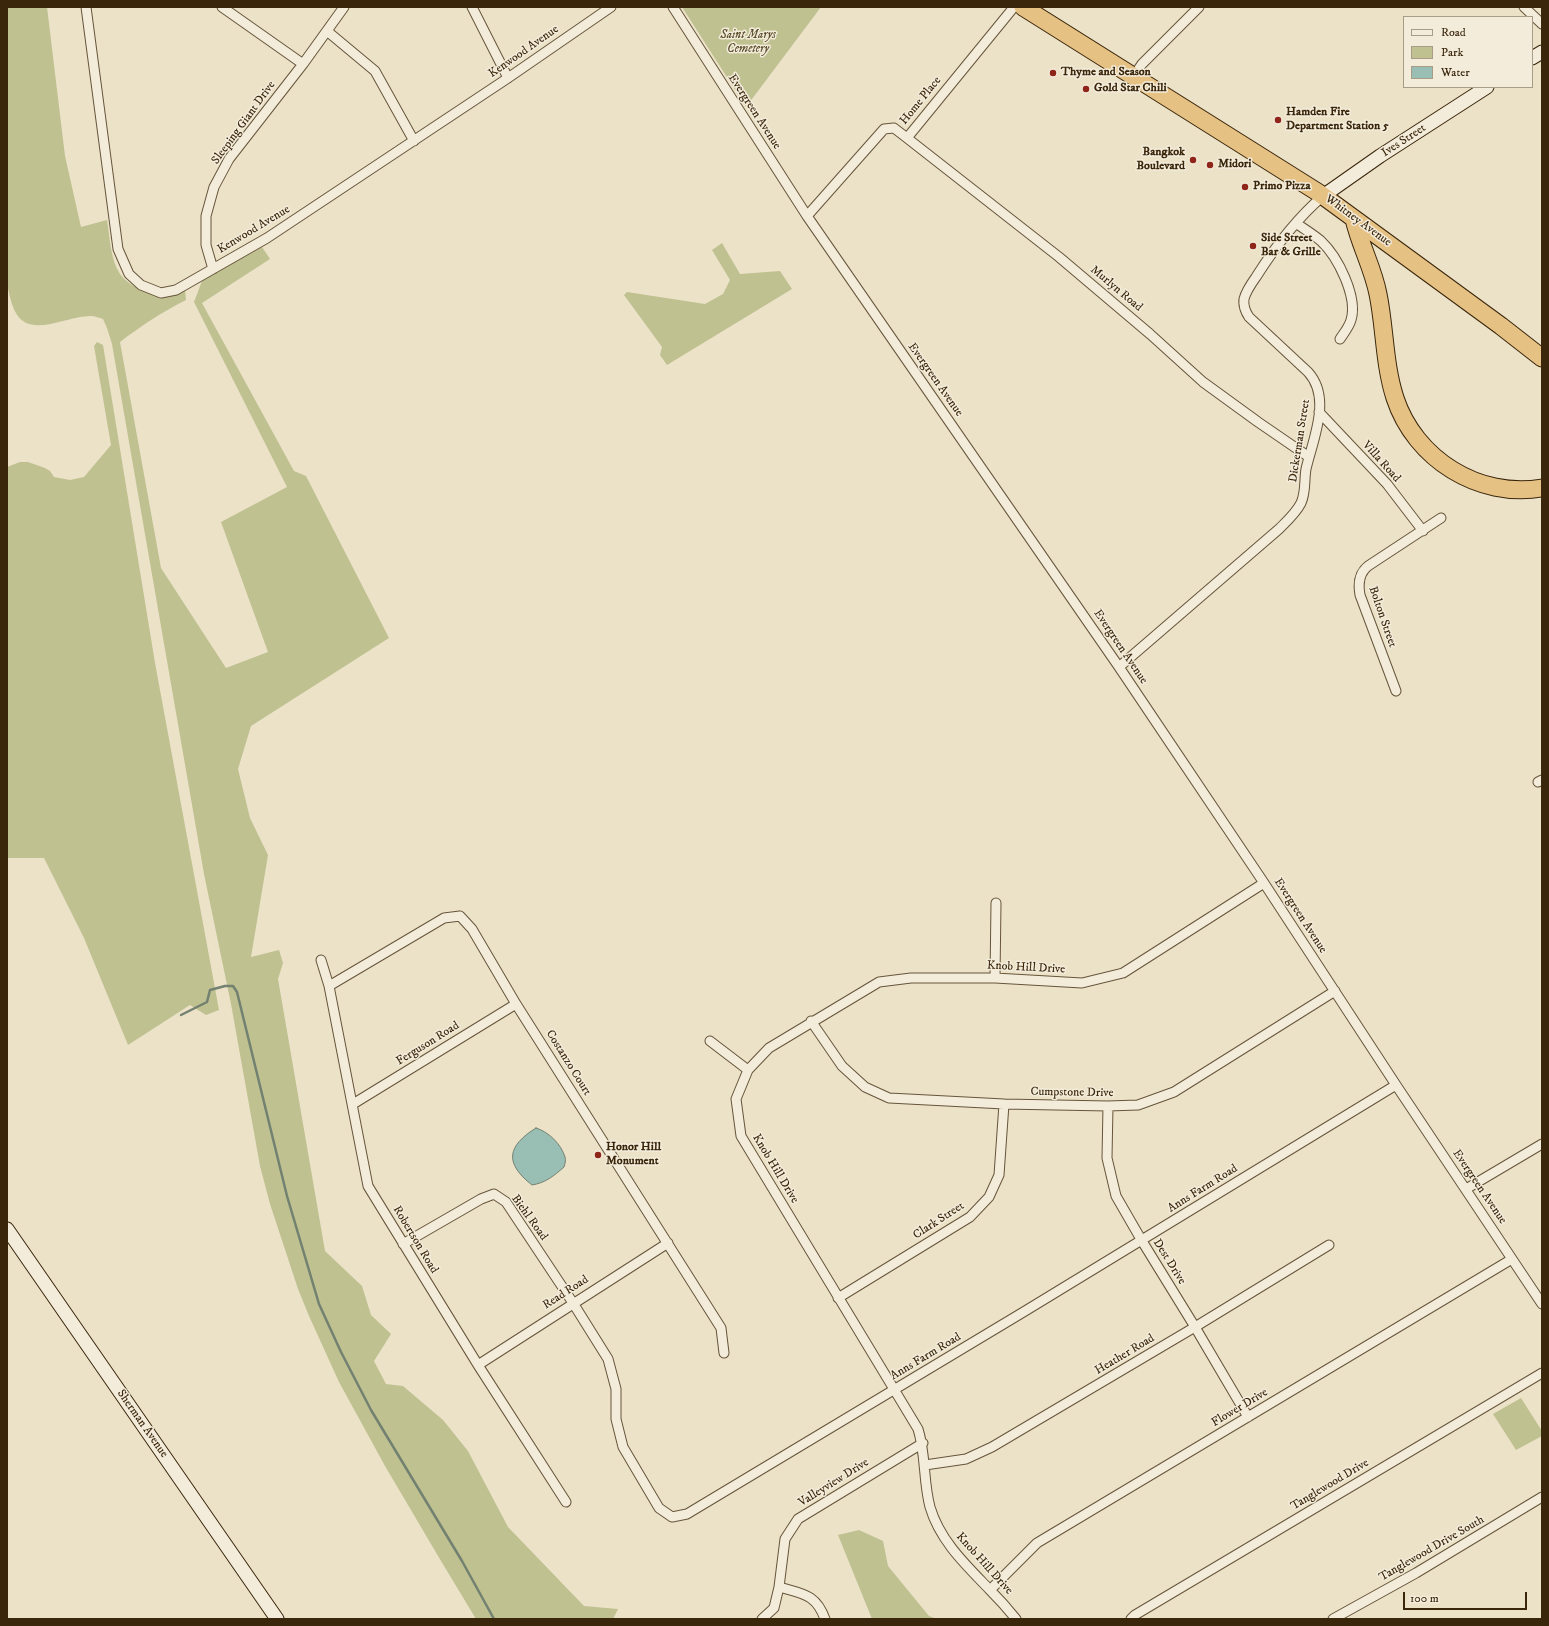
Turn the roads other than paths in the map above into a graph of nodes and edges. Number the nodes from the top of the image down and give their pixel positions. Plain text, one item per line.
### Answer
1 (86, 7) edge
2 (222, 7) edge
3 (344, 7) edge
4 (472, 7) edge
5 (611, 7) edge
6 (673, 7) edge
7 (1014, 7) edge
8 (1023, 7) edge
9 (1198, 7) edge
10 (1524, 7) edge
11 (598, 10) edge
12 (1542, 24) edge
13 (327, 31) junction
14 (1542, 52) edge
15 (1533, 57) edge
16 (303, 64) junction
17 (1133, 77) junction
18 (508, 78) junction
19 (1485, 88) edge
20 (907, 138) junction
21 (414, 141) junction
22 (1323, 196) junction
23 (807, 216) junction
24 (1354, 219) junction
25 (1296, 223) junction
26 (213, 269) junction
27 (1340, 339) dead end
28 (1542, 358) edge
29 (1319, 412) junction
30 (1309, 457) junction
31 (1542, 488) edge
32 (1441, 518) dead end
33 (1423, 531) junction
34 (1119, 666) junction
35 (1396, 691) dead end
36 (1264, 883) junction
37 (996, 904) dead end
38 (321, 960) dead end
39 (995, 978) junction
40 (329, 986) junction
41 (1335, 991) junction
42 (516, 1004) junction
43 (811, 1021) junction
44 (710, 1041) dead end
45 (748, 1070) junction
46 (1396, 1085) junction
47 (353, 1104) junction
48 (1004, 1104) junction
49 (1108, 1106) junction
50 (1542, 1144) edge
51 (1466, 1190) junction
52 (7, 1230) edge
53 (1142, 1241) junction
54 (668, 1243) junction
55 (404, 1244) junction
56 (1329, 1245) dead end
57 (1512, 1259) junction
58 (838, 1298) junction
59 (1541, 1299) edge
60 (573, 1303) junction
61 (1195, 1327) junction
62 (724, 1353) dead end
63 (478, 1365) junction
64 (1542, 1373) edge
65 (894, 1390) junction
66 (1248, 1417) junction
67 (922, 1443) junction
68 (925, 1465) junction
69 (1542, 1497) edge
70 (566, 1502) dead end
71 (780, 1587) junction
72 (990, 1590) junction
73 (277, 1619) edge
74 (762, 1619) edge
75 (825, 1619) edge
76 (1016, 1619) edge
77 (1131, 1619) edge
78 (1333, 1619) edge

1 - 26 street, Kenwood Avenue
2 - 16 street
3 - 13 street, Sleeping Giant Drive
4 - 18 street
5 - 11 street, Kenwood Avenue
6 - 23 street, Evergreen Avenue
7 - 20 street, Home Place
8 - 17 highway, Whitney Avenue
9 - 17 street
10 - 12 street
11 - 18 street, Kenwood Avenue
13 - 16 street, Sleeping Giant Drive
13 - 21 street
14 - 15 main road
16 - 26 street, Sleeping Giant Drive
17 - 22 highway, Whitney Avenue
18 - 21 street, Kenwood Avenue
19 - 22 main road, Ives Street
20 - 23 street, Home Place
20 - 30 street, Murlyn Road
21 - 26 street, Kenwood Avenue
22 - 24 highway, Whitney Avenue
22 - 25 street, Dickerman Street
23 - 34 street, Evergreen Avenue
24 - 28 highway, Whitney Avenue
24 - 31 highway
25 - 27 street
25 - 29 street, Dickerman Street
29 - 30 street, Dickerman Street
29 - 33 street, Villa Road
30 - 34 street, Dickerman Street
32 - 33 street, Bolton Street
33 - 35 street, Bolton Street
34 - 36 street, Evergreen Avenue
36 - 39 street, Knob Hill Drive
36 - 41 street, Evergreen Avenue
37 - 39 street
38 - 40 street, Robertson Road
39 - 43 street, Knob Hill Drive
40 - 42 street, Costanzo Court
40 - 47 street, Robertson Road
41 - 46 street, Evergreen Avenue
41 - 49 street, Cumpstone Drive
42 - 47 street, Ferguson Road
42 - 54 street, Costanzo Court
43 - 45 street, Knob Hill Drive
43 - 48 street, Cumpstone Drive
44 - 45 street
45 - 58 street, Knob Hill Drive
46 - 51 street, Evergreen Avenue
46 - 53 street, Anns Farm Road
47 - 55 street, Robertson Road
48 - 49 street, Cumpstone Drive
48 - 58 street, Clark Street
49 - 53 street, Dest Drive
50 - 51 street
51 - 57 street, Evergreen Avenue
52 - 73 main road, Sherman Avenue
53 - 61 street, Dest Drive
53 - 65 street, Anns Farm Road
54 - 60 street, Read Road
54 - 62 street, Costanzo Court
55 - 60 street, Biehl Road
55 - 63 street, Robertson Road
56 - 61 street, Heather Road
57 - 59 street, Evergreen Avenue
57 - 66 street, Flower Drive
58 - 65 street, Knob Hill Drive
60 - 63 street, Read Road
60 - 65 street, Anns Farm Road
61 - 66 street, Dest Drive
61 - 68 street, Heather Road
63 - 70 street, Robertson Road
64 - 77 street, Tanglewood Drive
65 - 67 street, Knob Hill Drive
66 - 72 street, Flower Drive
67 - 68 street, Knob Hill Drive
67 - 71 street, Valleyview Drive
68 - 72 street, Knob Hill Drive
69 - 78 street, Tanglewood Drive South
71 - 74 street, Valleyview Drive
71 - 75 street
72 - 76 street, Knob Hill Drive

